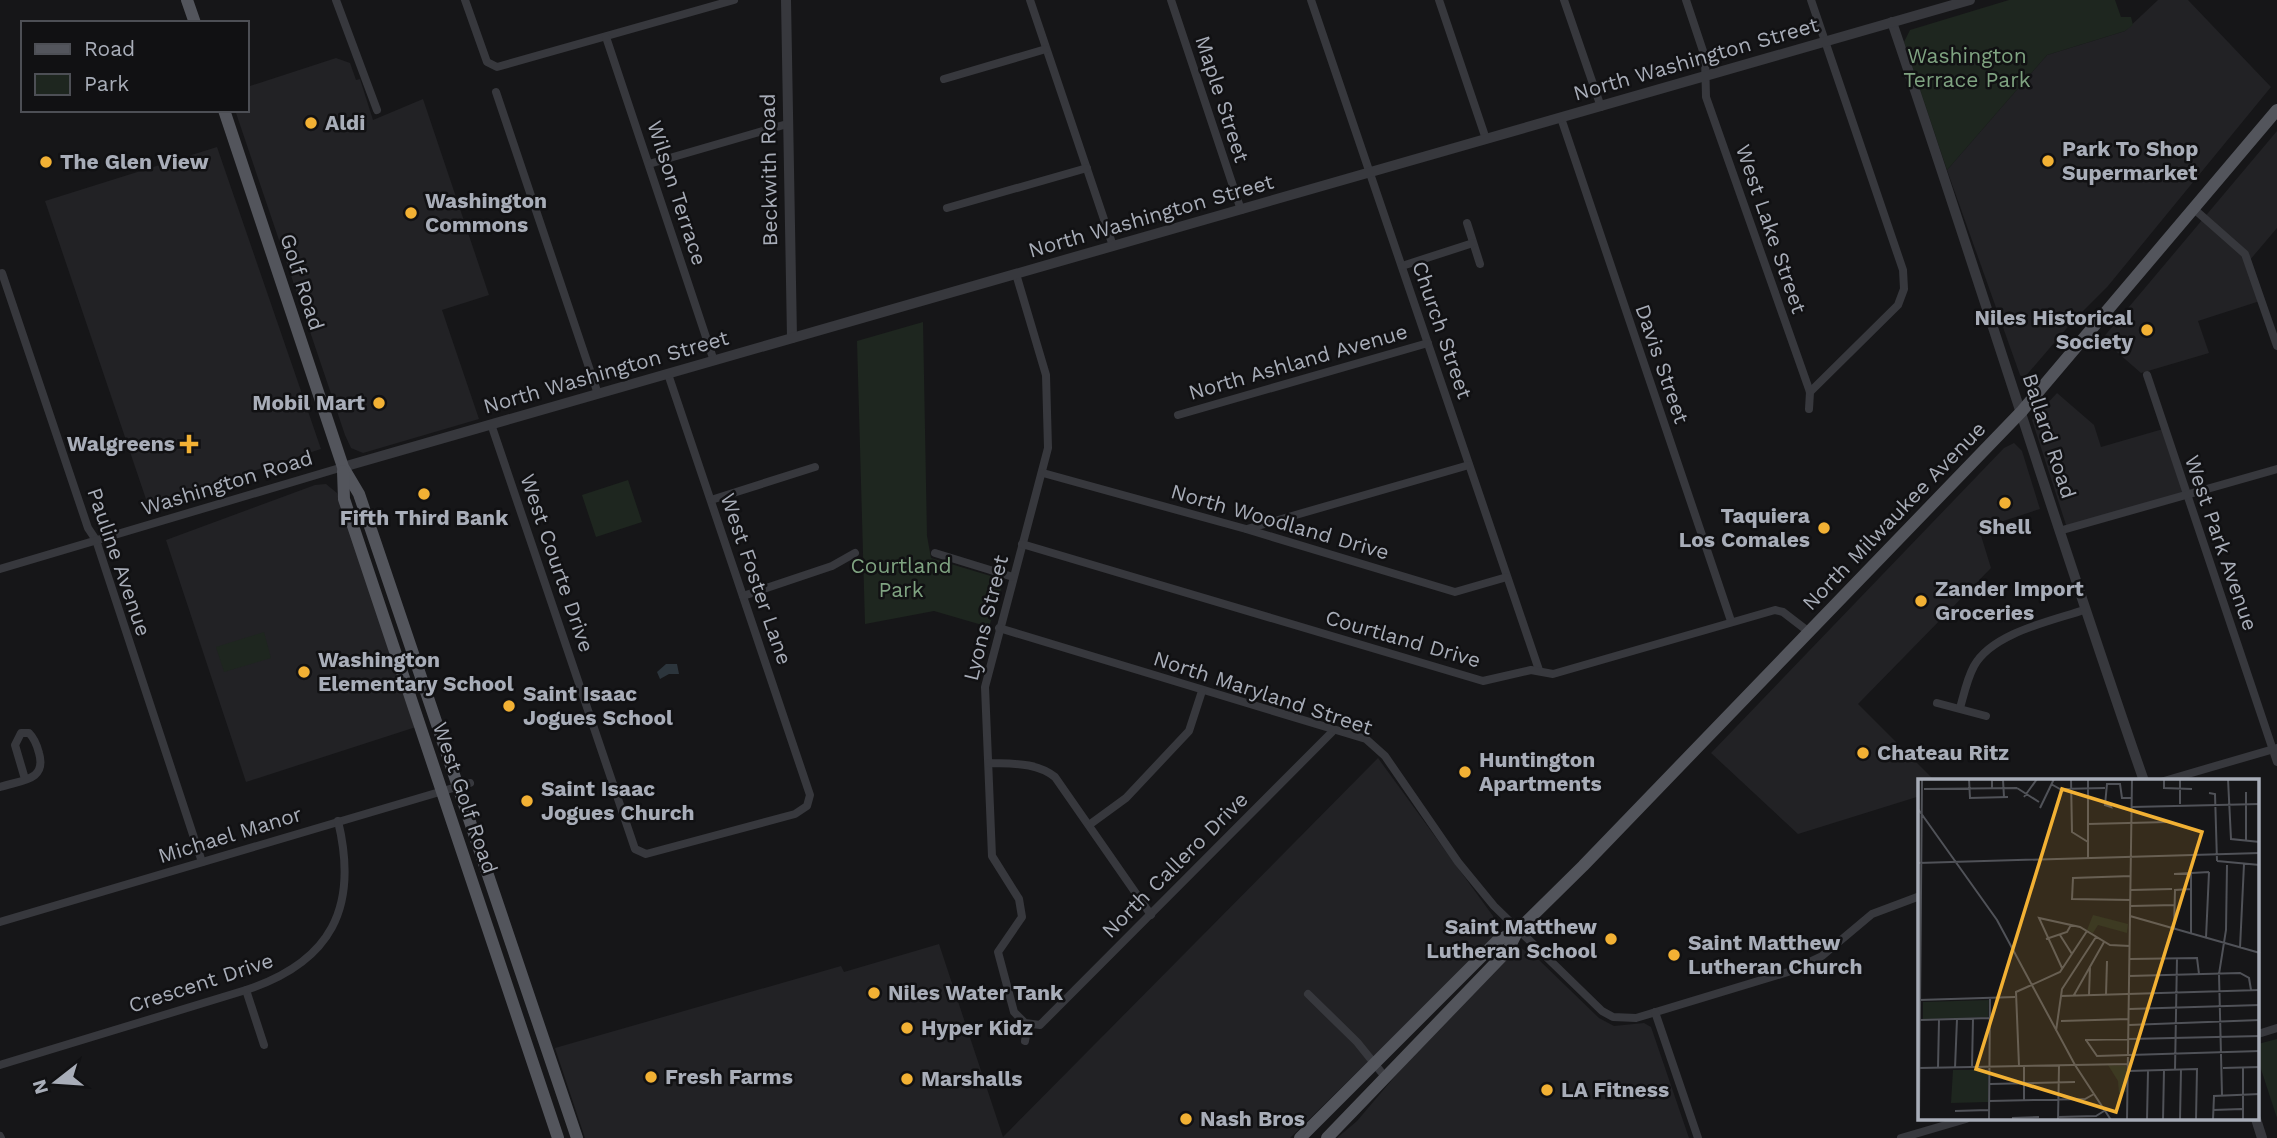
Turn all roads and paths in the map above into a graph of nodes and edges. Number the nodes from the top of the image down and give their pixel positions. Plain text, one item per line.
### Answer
1 (187, 0) edge
2 (336, 0) edge
3 (465, 0) edge
4 (734, 0) edge
5 (786, 0) edge
6 (1030, 0) edge
7 (1171, 0) edge
8 (1311, 0) edge
9 (1439, 0) edge
10 (1564, 0) edge
11 (1686, 0) edge
12 (1811, 0) edge
13 (1970, 0) edge
14 (1947, 3) edge
15 (194, 21) edge
16 (1892, 22) junction
17 (606, 37) junction
18 (1825, 41) junction
19 (1046, 49) junction
20 (1706, 76) junction
21 (944, 79) dead end
22 (496, 92) dead end
23 (1601, 107) junction
24 (377, 110) dead end
25 (2277, 110) edge
26 (225, 112) edge
27 (1561, 118) junction
28 (787, 124) junction
29 (1486, 139) junction
30 (649, 164) junction
31 (1087, 168) junction
32 (1370, 173) junction
33 (947, 208) dead end
34 (2194, 209) junction
35 (1241, 210) junction
36 (1467, 223) dead end
37 (1473, 243) junction
38 (1114, 246) junction
39 (1480, 264) dead end
40 (1402, 266) junction
41 (2, 273) dead end
42 (1016, 274) junction
43 (792, 338) junction
44 (1428, 343) junction
45 (2277, 346) edge
46 (714, 361) junction
47 (668, 374) junction
48 (2147, 375) dead end
49 (1810, 391) junction
50 (598, 394) junction
51 (1809, 409) dead end
52 (2022, 411) junction
53 (1178, 415) dead end
54 (491, 424) junction
55 (1469, 466) junction
56 (342, 467) junction
57 (816, 467) dead end
58 (2277, 469) edge
59 (1043, 473) junction
60 (2186, 494) junction
61 (711, 500) junction
62 (1247, 529) junction
63 (2059, 531) junction
64 (96, 540) junction
65 (1022, 544) junction
66 (855, 553) dead end
67 (935, 553) dead end
68 (0, 569) edge
69 (1013, 577) junction
70 (1507, 577) junction
71 (743, 596) junction
72 (2084, 610) junction
73 (1731, 621) junction
74 (999, 628) junction
75 (1808, 632) junction
76 (1539, 670) junction
77 (1202, 691) junction
78 (1937, 703) dead end
79 (1960, 708) junction
80 (1986, 716) dead end
81 (1334, 730) junction
82 (2275, 748) edge
83 (2277, 762) edge
84 (989, 763) junction
85 (25, 779) junction
86 (2143, 779) edge
87 (2171, 779) edge
88 (464, 784) junction
89 (0, 787) edge
90 (443, 789) junction
91 (810, 795) joint
92 (338, 821) junction
93 (1089, 825) junction
94 (202, 862) junction
95 (1918, 897) edge
96 (1151, 915) junction
97 (0, 922) edge
98 (1518, 930) junction
99 (246, 990) junction
100 (1308, 994) dead end
101 (1655, 1012) junction
102 (1028, 1024) junction
103 (2277, 1028) edge
104 (2260, 1033) edge
105 (1025, 1041) dead end
106 (264, 1045) dead end
107 (1376, 1064) junction
108 (0, 1065) edge
109 (1386, 1078) junction
110 (1963, 1120) edge
111 (2256, 1120) edge
112 (558, 1138) edge
113 (578, 1138) edge
114 (1300, 1138) edge
115 (1327, 1138) edge
116 (1698, 1138) edge
117 (1901, 1138) edge
118 (2262, 1138) edge

1 - 15 main road
2 - 24 street
3 - 17 street
4 - 17 street
5 - 28 street, Beckwith Road
6 - 19 street
7 - 35 street, Maple Street
8 - 32 street, Church Street
9 - 29 street
10 - 23 street
11 - 20 street, West Lake Street
12 - 18 street
13 - 14 street, North Washington Street
14 - 16 street, North Washington Street
16 - 18 street, North Washington Street
16 - 52 street, Ballard Road
17 - 30 street, Wilson Terrace
18 - 20 street, North Washington Street
18 - 49 street
19 - 21 street
19 - 31 street
20 - 23 street, North Washington Street
20 - 49 street, West Lake Street
22 - 50 street
23 - 27 street, North Washington Street
25 - 34 main road, North Milwaukee Avenue
26 - 56 main road, Golf Road
27 - 29 street, North Washington Street
27 - 73 street, Davis Street
28 - 30 street
28 - 43 street, Beckwith Road
29 - 32 street, North Washington Street
30 - 46 street, Wilson Terrace
31 - 33 street
31 - 38 street
32 - 35 street, North Washington Street
32 - 40 street, Church Street
34 - 45 street
34 - 52 main road, North Milwaukee Avenue
35 - 38 street, North Washington Street
36 - 37 street
37 - 39 street
37 - 40 street
38 - 42 street, North Washington Street
40 - 44 street, Church Street
41 - 64 street, Pauline Avenue
42 - 43 street, North Washington Street
42 - 59 street, Lyons Street
43 - 46 street, North Washington Street
44 - 53 street, North Ashland Avenue
44 - 55 street, Church Street
46 - 47 street, North Washington Street
47 - 50 street, North Washington Street
47 - 61 street, West Foster Lane
48 - 60 street, West Park Avenue
49 - 51 street
50 - 54 street, North Washington Street
52 - 63 street, Ballard Road
52 - 75 main road, North Milwaukee Avenue
54 - 56 street, North Washington Street
54 - 91 street, West Courte Drive
55 - 62 street
55 - 70 street, Church Street
56 - 64 street, Washington Road
56 - 88 main road, West Golf Road
56 - 90 main road, West Golf Road
57 - 61 street
58 - 60 street
59 - 62 street, North Woodland Drive
59 - 65 street, Lyons Street
60 - 63 street
60 - 82 street, West Park Avenue
61 - 71 street, West Foster Lane
62 - 70 street, North Woodland Drive
63 - 72 street, Ballard Road
64 - 68 street, Washington Road
64 - 94 street, Pauline Avenue
65 - 69 street, Lyons Street
65 - 76 street, Courtland Drive
66 - 71 street
67 - 69 street
69 - 74 street, Lyons Street
70 - 76 street, Church Street
71 - 91 street, West Foster Lane
72 - 79 street
72 - 86 street, Ballard Road
73 - 75 street, Courtland Drive
73 - 76 street, Courtland Drive
74 - 77 street, North Maryland Street
74 - 84 street, Lyons Street
75 - 98 main road, North Milwaukee Avenue
77 - 81 street, North Maryland Street
77 - 93 street
78 - 79 street
79 - 80 street
81 - 96 street, North Callero Drive
81 - 98 street, North Maryland Street
82 - 83 street, West Park Avenue
82 - 87 street
84 - 93 street
84 - 102 street, Lyons Street
85 - 85 street
85 - 89 street
88 - 90 street, Michael Manor
88 - 113 main road, West Golf Road
90 - 92 street, Michael Manor
90 - 112 main road, West Golf Road
92 - 94 street, Michael Manor
92 - 99 street, Crescent Drive
93 - 96 street
94 - 97 street, Michael Manor
95 - 101 street, North Maryland Street
96 - 102 street, North Callero Drive
98 - 101 street, North Maryland Street
98 - 107 main road, North Milwaukee Avenue
98 - 109 main road, North Milwaukee Avenue
99 - 106 street
99 - 108 street, Crescent Drive
100 - 107 street
101 - 116 street
102 - 105 street
103 - 104 street
107 - 109 street
107 - 114 main road, North Milwaukee Avenue
109 - 115 main road, North Milwaukee Avenue
110 - 117 street
111 - 118 street

